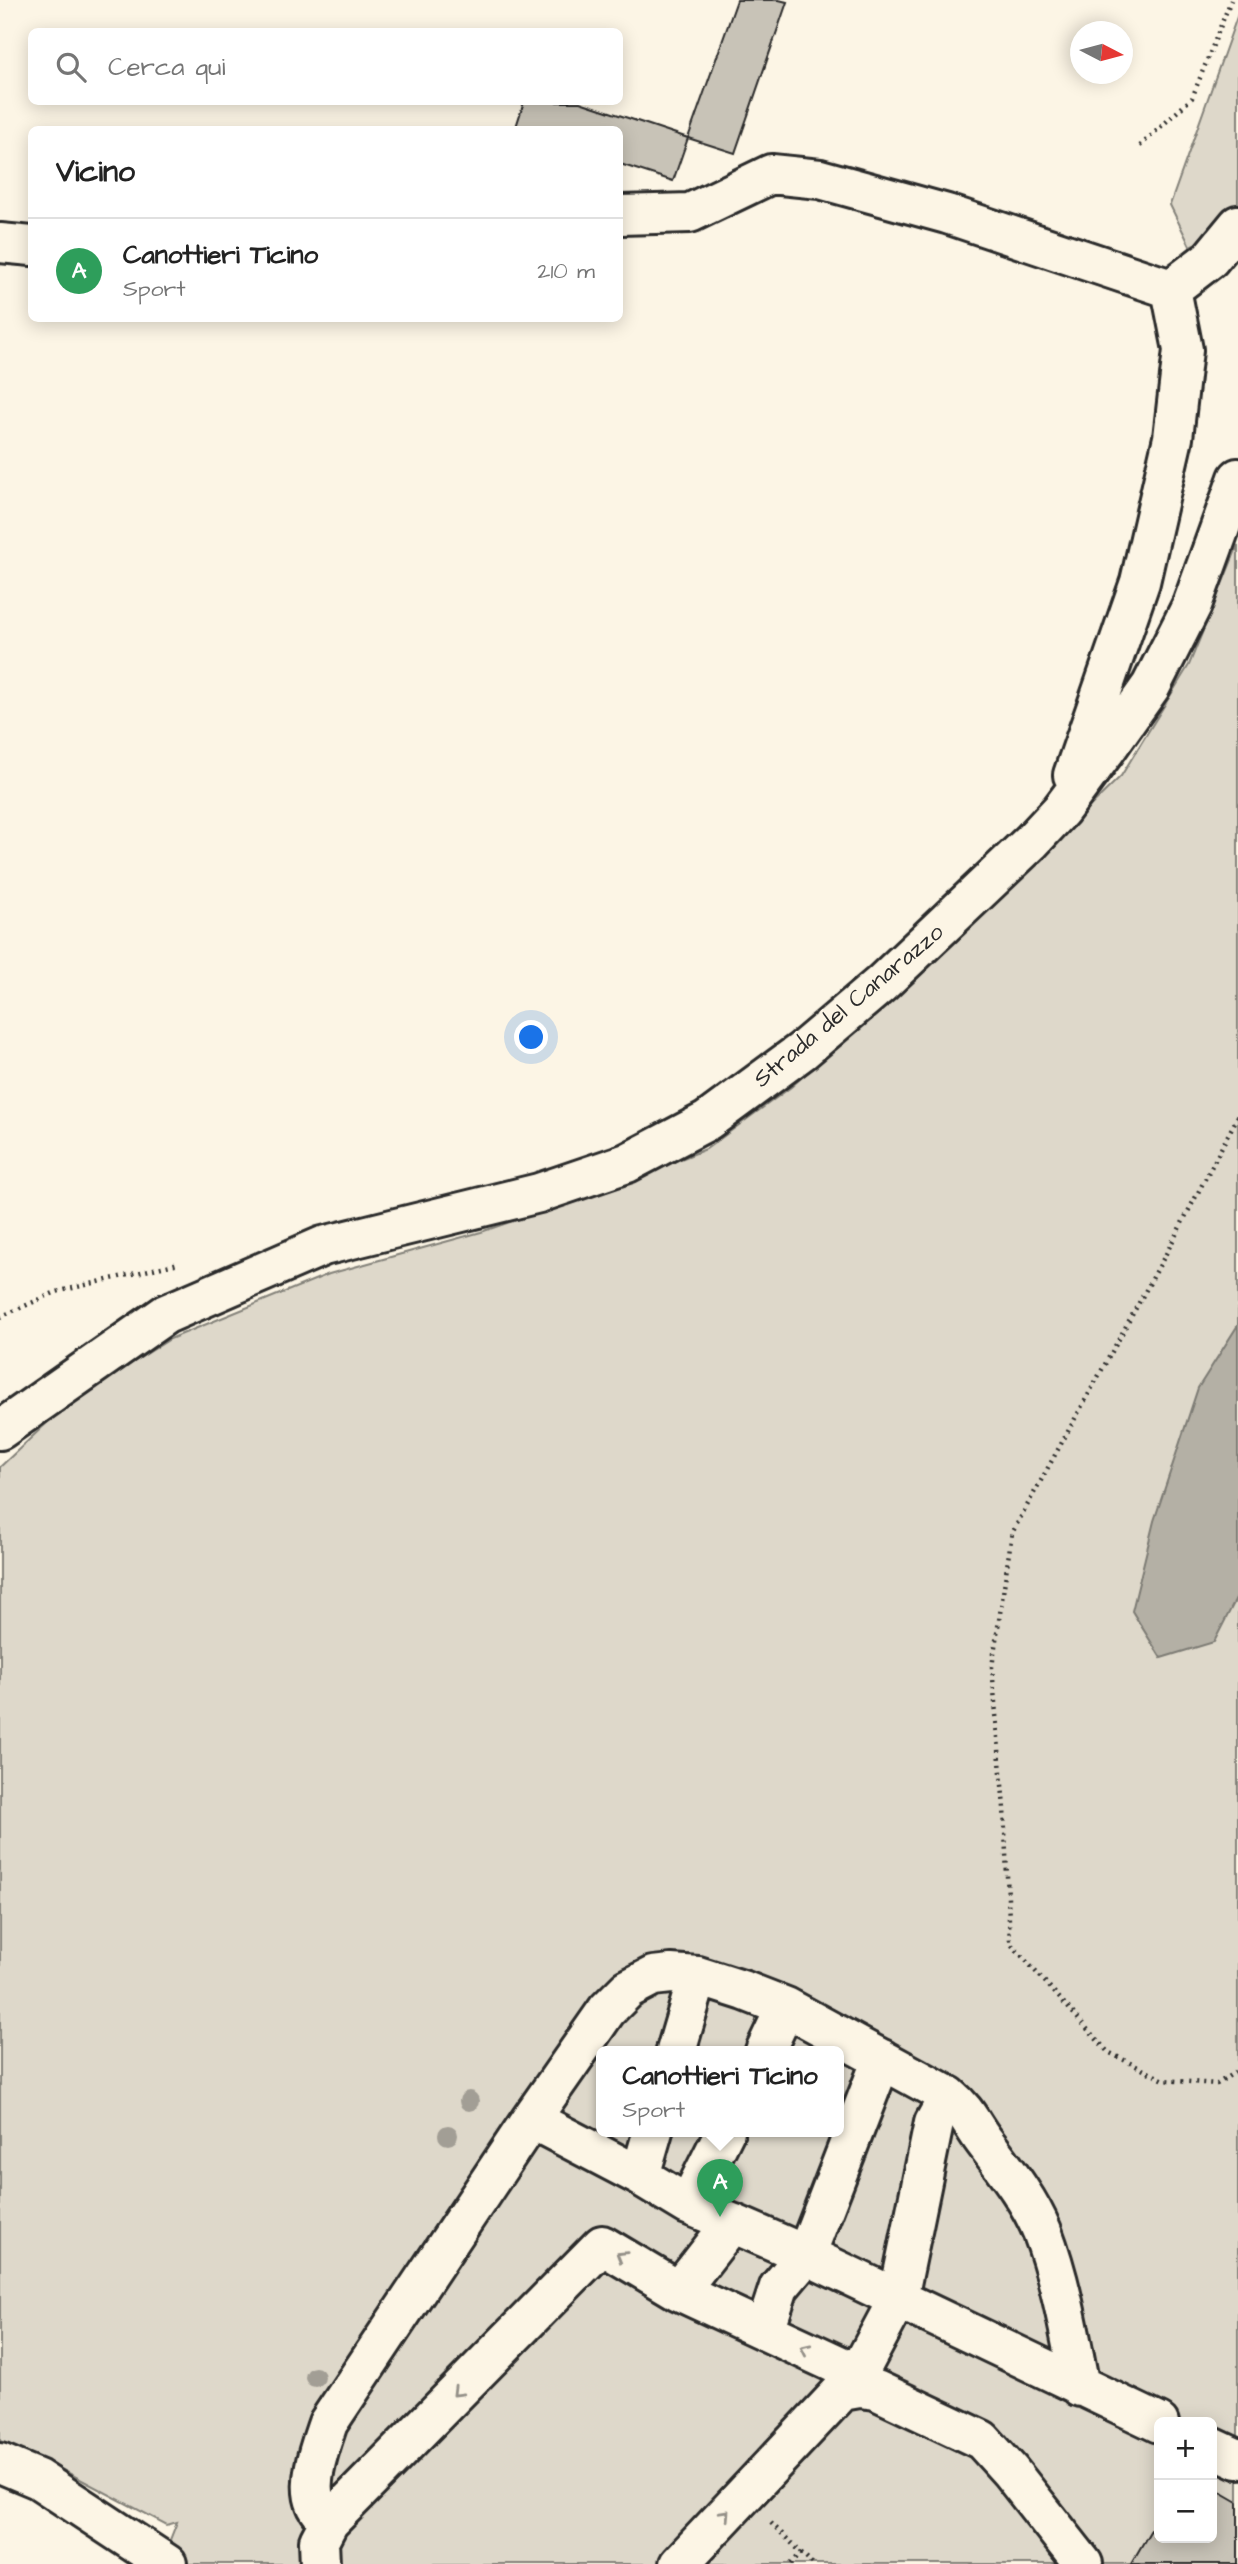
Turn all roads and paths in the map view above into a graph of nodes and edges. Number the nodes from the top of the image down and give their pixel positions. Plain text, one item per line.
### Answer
1 (1231, 0) edge
2 (1140, 146) dead end
3 (623, 215) edge
4 (1238, 225) edge
5 (0, 243) edge
6 (28, 246) edge
7 (1171, 289) junction
8 (1238, 478) edge
9 (1061, 810) junction
10 (1238, 1116) edge
11 (188, 1261) dead end
12 (0, 1317) edge
13 (0, 1430) edge
14 (698, 1976) junction
15 (786, 2007) junction
16 (678, 2046) edge
17 (767, 2046) edge
18 (882, 2059) junction
19 (1238, 2070) edge
20 (948, 2096) junction
21 (531, 2119) junction
22 (651, 2137) edge
23 (722, 2137) edge
24 (640, 2176) junction
25 (688, 2205) junction
26 (732, 2223) junction
27 (806, 2255) junction
28 (679, 2291) junction
29 (898, 2299) junction
30 (765, 2330) junction
31 (850, 2382) junction
32 (1080, 2387) junction
33 (1154, 2421) edge
34 (1217, 2449) edge
35 (1238, 2459) edge
36 (0, 2463) edge
37 (742, 2497) junction
38 (329, 2522) junction
39 (803, 2552) junction
40 (167, 2564) edge
41 (320, 2564) edge
42 (679, 2564) edge
43 (790, 2564) edge
44 (813, 2564) edge
45 (1083, 2564) edge

1 - 2 path
3 - 7 street
4 - 7 street
5 - 6 street
7 - 9 street
8 - 9 street, Strada del Canarazzo
9 - 13 street, Strada del Canarazzo
10 - 19 path
11 - 12 path
14 - 15 street
14 - 16 street
14 - 21 street
15 - 17 street
15 - 18 street
18 - 20 street
18 - 27 street
20 - 29 street
20 - 32 street
21 - 24 street
21 - 38 street
22 - 24 street
23 - 25 street
24 - 25 street
25 - 26 street
26 - 27 street
26 - 28 street
27 - 29 street
27 - 30 street
28 - 30 street
28 -> 38 street
29 - 31 street
29 - 32 street
31 -> 30 street
31 - 37 street
31 - 45 street
32 - 33 street
34 - 35 street
36 - 40 street
37 - 39 path
42 -> 37 street
38 - 41 street
39 - 43 path
39 - 44 path

